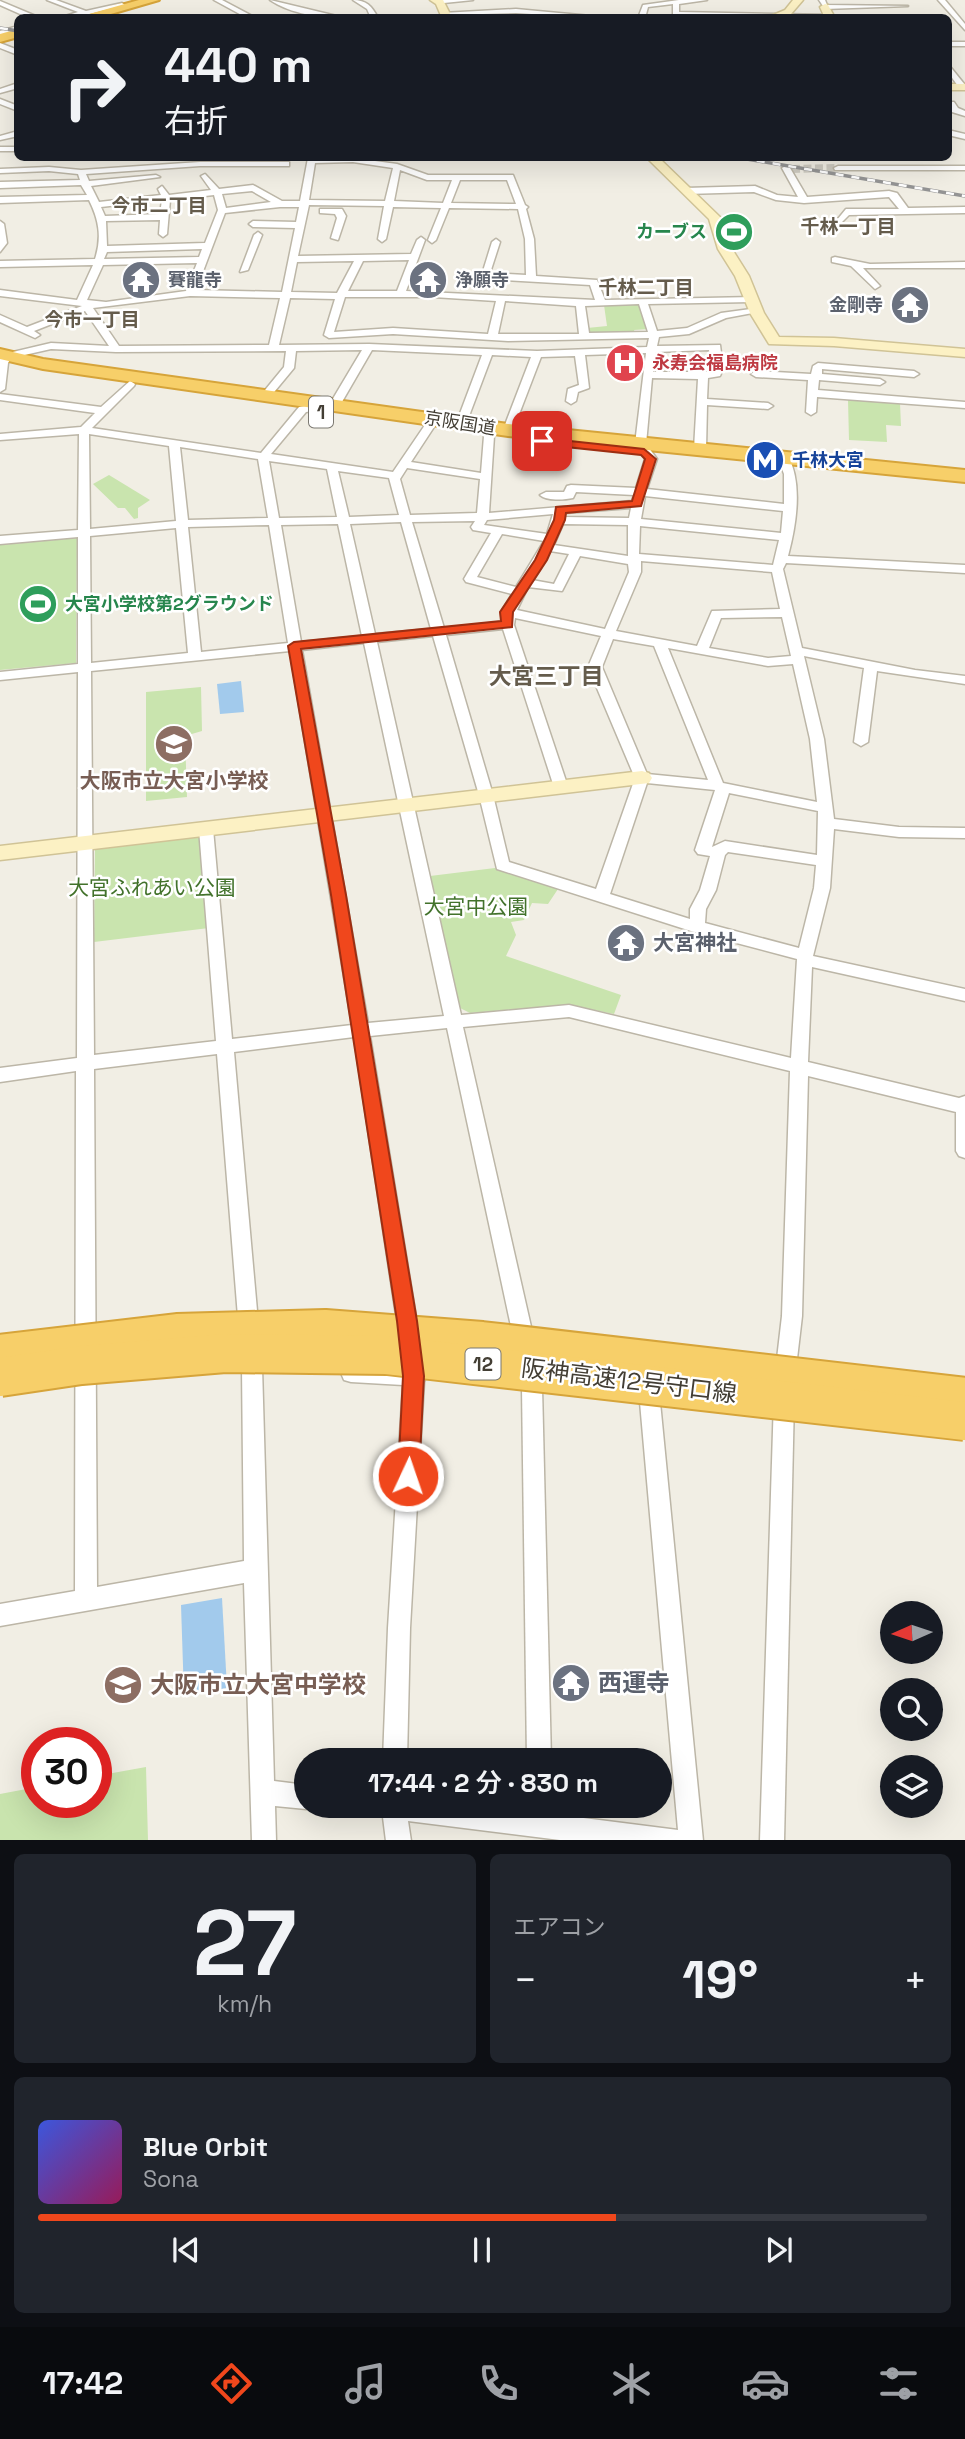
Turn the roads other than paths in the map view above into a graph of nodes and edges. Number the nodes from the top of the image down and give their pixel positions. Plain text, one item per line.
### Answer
1 (50, 0) edge
2 (109, 0) edge
3 (217, 0) edge
4 (273, 0) edge
5 (374, 0) edge
6 (470, 0) edge
7 (704, 0) edge
8 (798, 0) edge
9 (941, 0) edge
10 (145, 1) edge
11 (359, 1) edge
12 (442, 1) edge
13 (0, 3) edge
14 (317, 3) dead end
15 (676, 3) junction
16 (903, 3) edge
17 (122, 5) junction
18 (862, 7) junction
19 (304, 10) junction
20 (826, 10) edge
21 (654, 13) dead end
22 (665, 13) dead end
23 (952, 13) junction
24 (965, 13) edge
25 (26, 14) edge
26 (84, 14) edge
27 (87, 14) edge
28 (95, 14) edge
29 (96, 14) edge
30 (245, 14) edge
31 (298, 14) edge
32 (323, 14) edge
33 (373, 14) edge
34 (464, 14) edge
35 (548, 14) edge
36 (642, 14) edge
37 (648, 14) edge
38 (669, 14) edge
39 (676, 14) edge
40 (690, 14) edge
41 (764, 14) edge
42 (780, 14) edge
43 (786, 14) edge
44 (866, 14) edge
45 (965, 28) edge
46 (952, 71) edge
47 (964, 87) edge
48 (158, 161) edge
49 (312, 161) edge
50 (360, 161) edge
51 (656, 161) edge
52 (919, 161) edge
53 (0, 164) edge
54 (225, 164) junction
55 (286, 164) dead end
56 (397, 166) junction
57 (154, 167) junction
58 (921, 167) junction
59 (788, 168) dead end
60 (838, 168) tunnel mouth
61 (965, 169) edge
62 (0, 171) edge
63 (235, 174) dead end
64 (81, 175) junction
65 (158, 177) junction
66 (457, 177) junction
67 (244, 181) dead end
68 (0, 185) edge
69 (253, 188) junction
70 (686, 191) junction
71 (217, 192) junction
72 (164, 193) junction
73 (0, 200) edge
74 (804, 200) junction
75 (93, 201) junction
76 (280, 204) junction
77 (390, 204) junction
78 (444, 205) junction
79 (304, 206) junction
80 (524, 207) junction
81 (965, 210) edge
82 (221, 211) junction
83 (906, 212) junction
84 (163, 217) junction
85 (102, 219) junction
86 (841, 220) dead end
87 (0, 224) edge
88 (253, 224) dead end
89 (298, 225) junction
90 (163, 234) dead end
91 (258, 235) dead end
92 (335, 238) dead end
93 (421, 240) dead end
94 (432, 240) dead end
95 (496, 242) dead end
96 (209, 246) junction
97 (142, 248) junction
98 (0, 249) edge
99 (104, 249) junction
100 (360, 257) junction
101 (375, 257) junction
102 (414, 257) junction
103 (293, 258) junction
104 (202, 260) junction
105 (835, 260) dead end
106 (853, 263) junction
107 (0, 264) edge
108 (965, 265) edge
109 (96, 267) junction
110 (141, 267) junction
111 (243, 270) dead end
112 (485, 276) junction
113 (528, 278) junction
114 (875, 286) dead end
115 (0, 293) edge
116 (191, 293) junction
117 (401, 293) junction
118 (286, 294) junction
119 (341, 295) junction
120 (474, 297) junction
121 (500, 299) junction
122 (518, 300) junction
123 (580, 303) junction
124 (601, 303) junction
125 (643, 303) junction
126 (88, 304) junction
127 (753, 304) junction
128 (0, 318) edge
129 (28, 330) junction
130 (654, 334) junction
131 (492, 337) junction
132 (585, 338) junction
133 (780, 341) joint
134 (51, 346) junction
135 (274, 346) junction
136 (292, 346) junction
137 (369, 347) junction
138 (116, 349) junction
139 (652, 350) junction
140 (580, 352) junction
141 (488, 353) junction
142 (965, 353) edge
143 (537, 354) junction
144 (2, 359) edge
145 (756, 374) dead end
146 (647, 375) junction
147 (703, 376) junction
148 (815, 377) junction
149 (915, 379) dead end
150 (130, 384) junction
151 (0, 389) edge
152 (812, 393) junction
153 (266, 395) junction
154 (0, 397) edge
155 (570, 401) dead end
156 (703, 402) junction
157 (335, 405) junction
158 (965, 405) edge
159 (768, 406) dead end
160 (303, 409) junction
161 (103, 411) junction
162 (811, 412) dead end
163 (461, 424) junction
164 (429, 427) junction
165 (84, 430) junction
166 (499, 433) junction
167 (0, 437) edge
168 (174, 443) junction
169 (642, 448) junction
170 (700, 449) junction
171 (263, 457) junction
172 (785, 462) junction
173 (405, 464) junction
174 (332, 468) junction
175 (965, 476) edge
176 (395, 477) junction
177 (486, 477) junction
178 (965, 484) edge
179 (545, 495) dead end
180 (639, 498) junction
181 (788, 508) junction
182 (560, 515) junction
183 (483, 516) junction
184 (728, 516) junction
185 (405, 519) junction
186 (343, 520) junction
187 (274, 522) junction
188 (635, 522) junction
189 (183, 524) junction
190 (498, 530) junction
191 (84, 533) junction
192 (784, 537) junction
193 (0, 540) edge
194 (548, 542) junction
195 (576, 552) junction
196 (635, 559) junction
197 (780, 564) junction
198 (965, 569) edge
199 (523, 588) junction
200 (787, 613) junction
201 (507, 618) junction
202 (439, 631) junction
203 (608, 634) junction
204 (369, 638) junction
205 (659, 643) junction
206 (294, 646) junction
207 (702, 650) junction
208 (798, 655) junction
209 (195, 656) junction
210 (871, 665) junction
211 (84, 667) junction
212 (0, 676) edge
213 (965, 680) edge
214 (861, 742) dead end
215 (642, 778) junction
216 (561, 787) junction
217 (720, 787) junction
218 (486, 795) junction
219 (405, 804) junction
220 (325, 814) junction
221 (826, 815) junction
222 (206, 829) junction
223 (965, 833) edge
224 (85, 843) junction
225 (0, 853) edge
226 (718, 853) junction
227 (824, 861) junction
228 (601, 896) junction
229 (697, 927) junction
230 (805, 957) junction
231 (965, 995) edge
232 (454, 1020) junction
233 (361, 1030) junction
234 (225, 1045) junction
235 (85, 1063) junction
236 (799, 1065) junction
237 (0, 1076) edge
238 (964, 1105) edge
239 (965, 1152) edge
240 (247, 1319) junction
241 (407, 1321) junction
242 (84, 1330) junction
243 (522, 1331) junction
244 (0, 1341) edge
245 (0, 1354) edge
246 (786, 1363) junction
247 (252, 1367) junction
248 (414, 1376) junction
249 (0, 1377) edge
250 (87, 1381) junction
251 (532, 1387) junction
252 (965, 1387) edge
253 (0, 1394) edge
254 (965, 1397) edge
255 (650, 1402) junction
256 (783, 1415) junction
257 (965, 1421) edge
258 (965, 1437) edge
259 (255, 1570) junction
260 (86, 1600) junction
261 (0, 1615) edge
262 (395, 1748) edge
263 (539, 1748) edge
264 (262, 1792) junction
265 (294, 1796) edge
266 (395, 1818) edge
267 (556, 1818) edge
268 (264, 1840) edge
269 (399, 1840) edge
270 (674, 1840) edge
271 (691, 1840) edge
272 (772, 1840) edge

1 - 26 street
2 - 17 street
3 - 30 street
4 - 19 street
5 - 11 street
6 - 12 street
7 - 15 street
8 - 42 street
9 - 23 street
10 - 17 highway
10 - 29 highway
11 - 33 street
13 - 25 street
14 - 19 street
15 - 36 street
15 - 39 street
16 - 18 street
17 - 27 highway
17 - 28 street
18 - 20 street
18 - 44 street
19 - 31 street
19 - 32 street
20 - 43 street
21 - 37 street
22 - 38 street
23 - 24 street
23 - 45 street
34 - 35 street
40 - 41 street
46 - 47 street
48 - 64 street
49 - 79 street
50 - 56 street
51 - 70 street
52 - 58 street
53 - 64 street
54 - 55 street
54 - 57 street
54 - 63 street
56 - 66 street
56 - 77 street
57 - 64 street
57 - 65 street
58 - 60 street
58 - 61 street
59 - 74 street
62 - 64 street
64 - 65 street
64 - 68 street
64 - 75 street
65 - 72 street
66 - 78 street
66 - 80 street
67 - 69 street
69 - 71 street
69 - 76 street
70 - 74 street
70 - 127 street
71 - 72 street
71 - 72 street
71 - 82 street
72 - 75 street
72 - 84 street
73 - 75 street
74 - 83 street
75 - 85 street
76 - 79 street
76 - 82 street
77 - 78 street
77 - 79 street
77 - 101 street
78 - 80 street
78 - 94 street
79 - 89 street
79 - 92 street
80 - 113 street
81 - 83 street
82 - 96 street
83 - 86 street
84 - 85 street
84 - 90 street
85 - 99 street
87 - 98 street
88 - 89 street
89 - 103 street
91 - 111 street
93 - 102 street
95 - 112 street
96 - 97 street
96 - 104 street
97 - 99 street
97 - 110 street
99 - 109 street
100 - 101 street
100 - 103 street
100 - 119 street
101 - 102 street
102 - 117 street
103 - 118 street
104 - 110 street
104 - 116 street
105 - 106 street
106 - 108 street
106 - 114 street
107 - 109 street
109 - 110 street
109 - 126 street
112 - 113 street
112 - 120 street
113 - 122 street
113 - 124 street
115 - 126 street
116 - 118 street
116 - 126 street
117 - 119 street
117 - 120 street
118 - 119 street
118 - 135 street
119 - 131 street
120 - 121 street
121 - 122 street
121 - 131 street
122 - 123 street
123 - 124 street
123 - 132 street
124 - 125 street
125 - 127 street
125 - 130 street
126 - 129 street
126 - 138 street
127 - 130 street
127 - 133 street
128 - 129 street
129 - 134 street
130 - 132 street
130 - 139 street
131 - 132 street
133 - 142 main road
134 - 138 street
134 - 144 street
135 - 136 street
135 - 138 street
136 - 137 street
136 - 153 street
137 - 141 street
137 - 157 street
139 - 140 street
139 - 146 street
139 - 147 street
140 - 143 street
140 - 155 street
141 - 143 street
141 - 163 street
143 - 166 street
144 - 150 highway, 京阪国道 / 1
144 - 151 street
144 - 153 highway, 京阪国道 / 1
145 - 148 street
146 - 147 street
146 - 169 street
147 - 156 street
148 - 149 street
148 - 152 street
150 - 160 highway, 京阪国道 / 1
150 - 161 street
152 - 158 street
152 - 162 street
153 - 157 highway, 京阪国道 / 1
154 - 161 street
156 - 159 street
156 - 170 street
157 - 160 street
157 - 163 highway, 京阪国道 / 1
160 - 164 highway, 京阪国道 / 1
160 - 171 street
161 - 165 street
163 - 166 highway, 京阪国道 / 1
164 - 166 highway, 京阪国道 / 1
164 - 173 street
165 - 167 street
165 - 168 street
165 - 191 street
166 - 169 highway, 京阪国道 / 1
166 - 177 street
168 - 171 street
168 - 189 street
169 - 170 highway, 京阪国道 / 1
169 - 172 highway, 京阪国道 / 1
169 - 180 street
170 - 172 highway, 京阪国道 / 1
171 - 174 street
171 - 187 street
172 - 175 highway, 京阪国道 / 1
172 - 178 highway, 京阪国道 / 1
172 - 181 street
173 - 176 street
173 - 177 street
174 - 176 street
174 - 186 street
176 - 185 street
177 - 183 street
179 - 180 street
180 - 182 street
180 - 184 street
180 - 188 street
181 - 184 street
181 - 192 street
182 - 183 street
182 - 188 street
182 - 194 street
183 - 185 street
183 - 190 street
184 - 188 street
184 - 192 street
185 - 186 street
185 - 202 street
186 - 187 street
186 - 204 street
187 - 189 street
187 - 206 street
188 - 196 street
189 - 191 street
189 - 209 street
190 - 194 street
190 - 199 street
191 - 193 street
191 - 211 street
192 - 197 street
194 - 195 street
194 - 199 street
195 - 196 street
195 - 199 street
196 - 197 street
196 - 203 street
197 - 198 street
197 - 200 street
199 - 201 street
200 - 207 street
200 - 208 street
201 - 202 street
201 - 203 street
201 - 216 street
202 - 204 street
202 - 218 street
203 - 205 street
203 - 215 street
204 - 206 street
204 - 219 street
205 - 207 street
205 - 217 street
206 - 209 street
206 - 220 street
207 - 208 street
208 - 210 street
208 - 221 street
209 - 211 street
210 - 213 street
210 - 214 street
211 - 212 street
211 - 224 street
215 - 216 street
215 - 217 street
215 - 228 street
216 - 218 street
217 - 221 street
217 - 226 street
218 - 219 street
218 - 228 street
219 - 220 street
219 - 232 street
220 - 222 street
220 - 233 street
221 - 223 street
221 - 227 street
222 - 224 street
222 - 234 street
224 - 225 street
224 - 235 street
226 - 227 street
226 - 229 street
227 - 230 street
228 - 229 street
229 - 230 street
230 - 231 street
230 - 236 street
232 - 233 street
232 - 236 street
232 - 243 street
233 - 234 street
233 - 241 street
234 - 235 street
234 - 240 street
235 - 237 street
235 - 242 street
236 - 238 street
236 - 246 street
238 - 239 street
240 - 241 street
240 - 242 street
240 - 247 street
241 - 243 street
241 - 248 street
242 - 244 street
242 - 250 street
243 - 246 street
245 - 254 highway, 阪神高速12号守口線, bridge
246 - 252 street
246 - 256 street
247 - 248 street
247 - 250 street
247 - 259 street
248 - 251 street
248 - 262 street
249 - 257 highway, 阪神高速12号守口線 / 12, bridge
250 - 253 street
250 - 260 street
251 - 255 street
251 - 263 street
255 - 256 street
255 - 271 street
256 - 258 street
256 - 272 street
259 - 260 street
259 - 264 street
260 - 261 street
264 - 265 street
264 - 268 street
266 - 269 street
267 - 270 street

